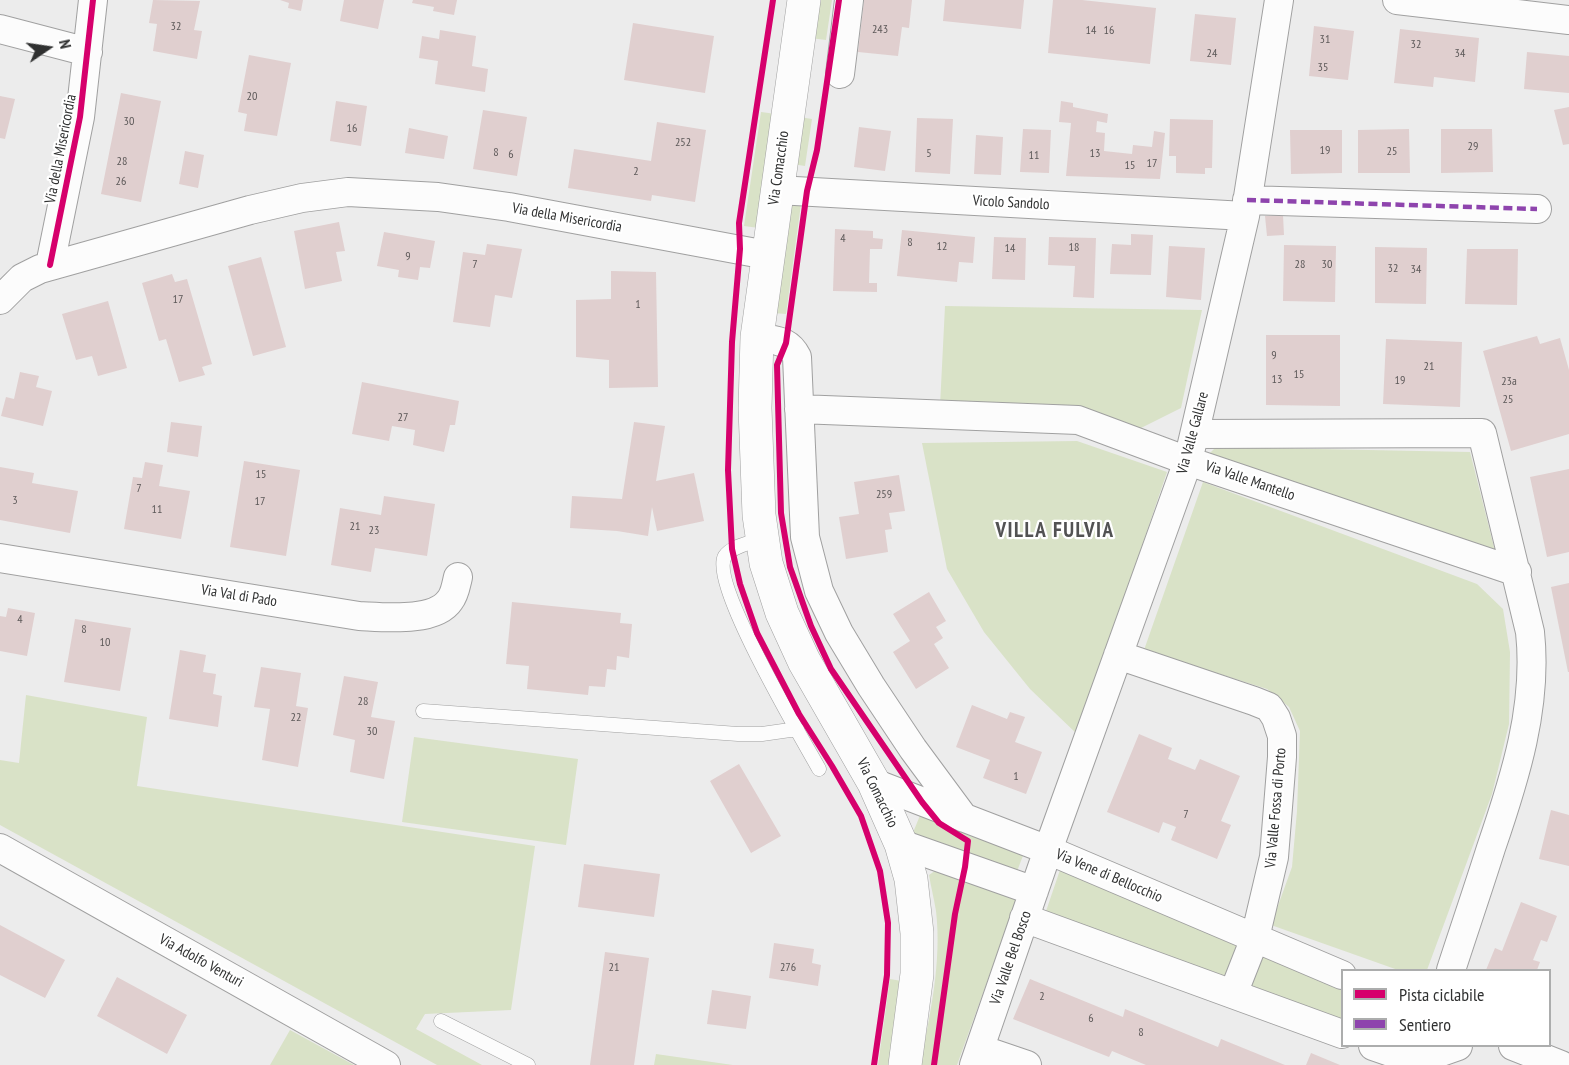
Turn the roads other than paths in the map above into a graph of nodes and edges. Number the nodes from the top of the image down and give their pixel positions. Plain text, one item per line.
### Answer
1 (93, 0) edge
2 (804, 0) edge
3 (849, 0) edge
4 (1279, 0) edge
5 (1397, 0) edge
6 (1569, 20) edge
7 (0, 29) edge
8 (88, 52) junction
9 (840, 74) dead end
10 (777, 189) junction
11 (1246, 208) junction
12 (1537, 209) dead end
13 (767, 255) junction
14 (50, 265) junction
15 (0, 300) edge
16 (757, 337) junction
17 (799, 410) junction
18 (1192, 447) junction
19 (762, 538) junction
20 (0, 558) edge
21 (1517, 572) junction
22 (458, 577) dead end
23 (1118, 655) junction
24 (423, 711) dead end
25 (797, 729) junction
26 (819, 769) dead end
27 (874, 783) junction
28 (964, 818) junction
29 (901, 844) junction
30 (1048, 850) junction
31 (5, 853) edge
32 (1034, 891) junction
33 (1024, 918) junction
34 (1255, 938) junction
35 (1451, 969) edge
36 (1341, 975) edge
37 (1233, 994) junction
38 (441, 1021) dead end
39 (1341, 1034) edge
40 (1377, 1047) edge
41 (1454, 1047) edge
42 (1516, 1047) edge
43 (977, 1057) edge
44 (1417, 1057) edge
45 (386, 1065) edge
46 (528, 1065) edge
47 (905, 1065) edge
48 (1027, 1065) edge
49 (1561, 1065) edge

1 - 8 street, Via della Misericordia
2 - 10 main road, Via Comacchio
3 - 9 street
4 - 11 street, Via Valle Gallare
5 - 6 street
7 - 8 street
8 - 14 street, Via della Misericordia
10 - 11 street, Vicolo Sandolo
10 - 13 main road, Via Comacchio
11 - 12 street, Vicolo Sandolo
11 - 18 street, Via Valle Gallare
13 - 14 street, Via della Misericordia
13 - 16 main road, Via Comacchio
14 - 15 street, Via della Misericordia
16 - 17 street
16 - 19 main road, Via Comacchio
17 - 18 street, Via Valle Mantello
17 - 28 street
18 - 21 street, Via Valle Mantello
18 - 21 street, Via Valle Mantello
18 - 23 street, Via Valle Gallare
19 - 25 lane
19 - 27 main road, Via Comacchio
20 - 22 street, Via Val di Pado
21 - 35 street, Via Valle Mantello
23 - 30 street, Via Valle Gallare
23 - 34 street, Via Valle Fossa di Porto
24 - 25 lane
25 - 26 lane
27 - 28 street, Via Vene di Bellocchio
27 - 29 main road, Via Comacchio
28 - 30 street, Via Vene di Bellocchio
29 - 32 street
29 - 47 main road, Via Comacchio
30 - 32 street, Via Valle Bel Bosco
30 - 34 street, Via Vene di Bellocchio
31 - 45 street, Via Adolfo Venturi
32 - 33 street, Via Valle Bel Bosco
33 - 37 street
33 - 43 street, Via Valle Bel Bosco
34 - 36 street, Via Vene di Bellocchio
34 - 37 street, Via Valle Fossa di Porto
37 - 39 street
38 - 46 lane
40 - 44 street
41 - 44 street
42 - 49 street
43 - 48 street

